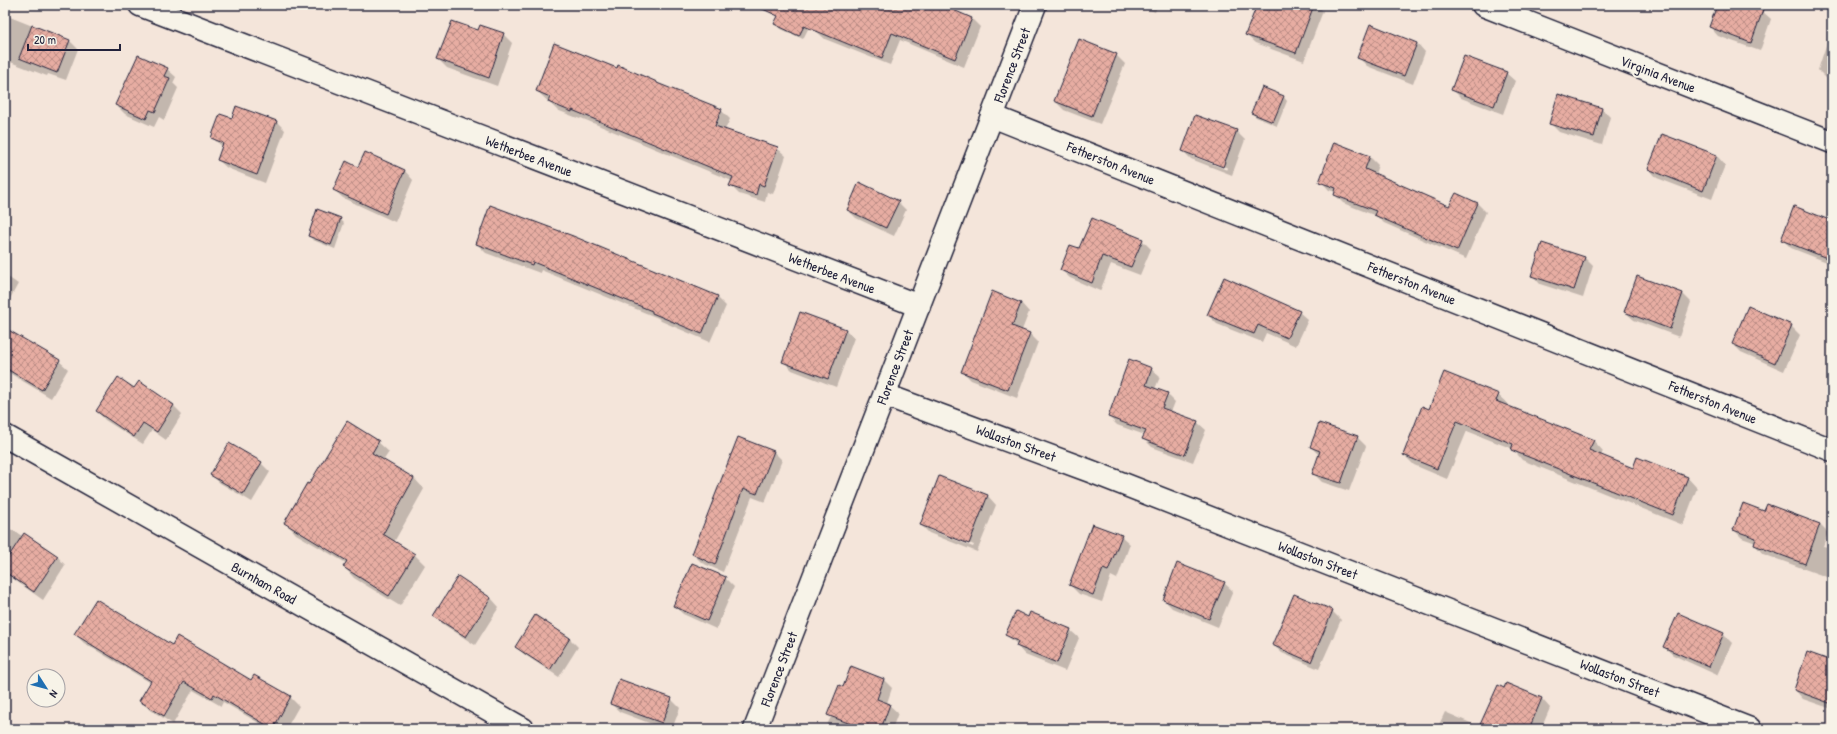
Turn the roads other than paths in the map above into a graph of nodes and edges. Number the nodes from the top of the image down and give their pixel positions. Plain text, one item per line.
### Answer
1 (140, 5) edge
2 (1035, 5) edge
3 (1483, 5) edge
4 (992, 116) junction
5 (1832, 142) edge
6 (919, 306) junction
7 (884, 395) junction
8 (5, 436) edge
9 (1832, 450) edge
10 (523, 729) edge
11 (755, 729) edge
12 (1750, 729) edge

1 - 6 street, Wetherbee Avenue
2 - 4 street, Florence Street
3 - 5 street, Virginia Avenue
4 - 6 street, Florence Street
4 - 9 street, Fetherston Avenue
6 - 7 street, Florence Street
7 - 11 street, Florence Street
7 - 12 street, Wollaston Street
8 - 10 street, Burnham Road

